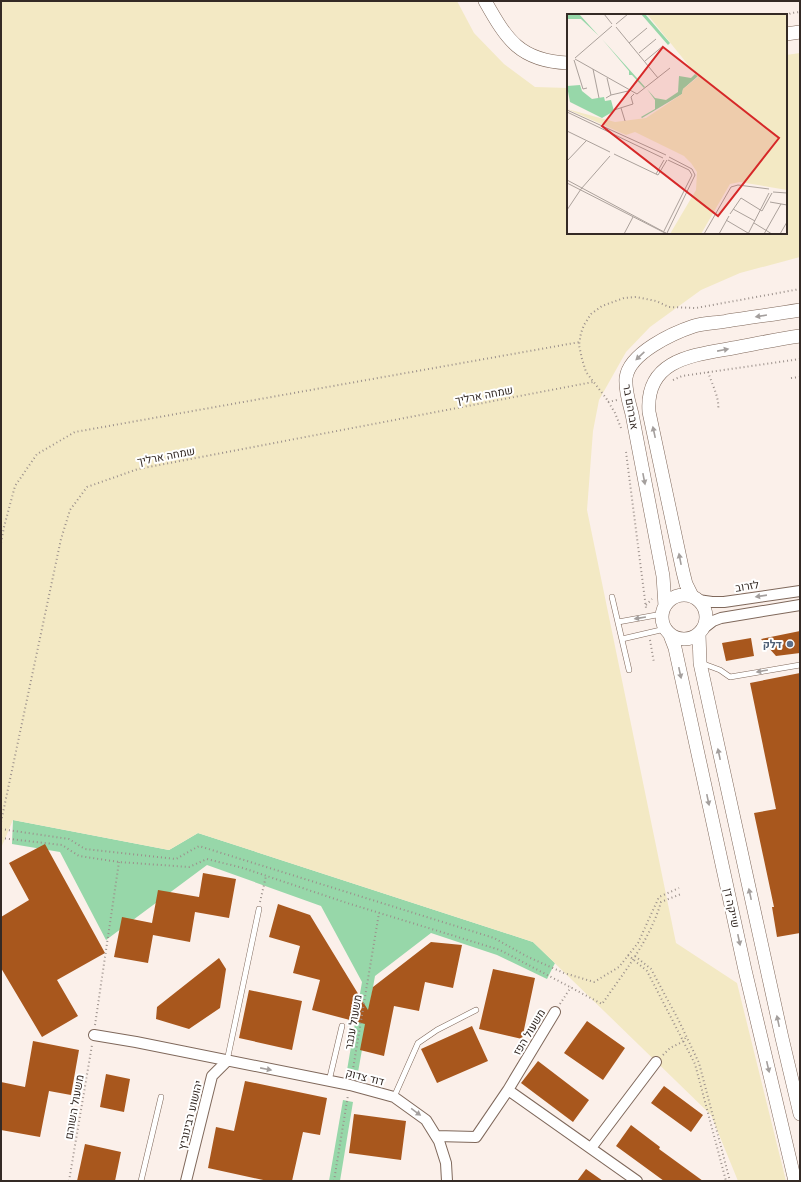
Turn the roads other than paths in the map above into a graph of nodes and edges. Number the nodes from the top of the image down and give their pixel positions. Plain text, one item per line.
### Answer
1 (485, 1) edge
2 (800, 32) edge
3 (787, 34) edge
4 (567, 63) edge
5 (800, 310) edge
6 (800, 336) edge
7 (800, 591) edge
8 (612, 597) dead end
9 (695, 598) junction
10 (800, 605) edge
11 (663, 610) junction
12 (618, 622) junction
13 (702, 631) junction
14 (668, 632) junction
15 (622, 639) junction
16 (700, 663) junction
17 (800, 665) edge
18 (629, 670) dead end
19 (259, 909) road end
20 (476, 1010) dead end
21 (555, 1012) road end
22 (342, 1026) dead end
23 (94, 1035) road end
24 (227, 1061) junction
25 (656, 1062) road end
26 (329, 1081) junction
27 (508, 1090) junction
28 (162, 1097) dead end
29 (394, 1097) junction
30 (800, 1114) edge
31 (436, 1136) junction
32 (591, 1148) junction
33 (141, 1181) edge
34 (186, 1181) edge
35 (447, 1181) edge
36 (637, 1181) edge
37 (795, 1181) edge

1 - 4 street
2 - 3 street
5 -> 11 street, אברהם בר
9 -> 6 street, אברהם בר
7 -> 9 street, לזרוב
8 - 12 lane
9 - 11 street
9 - 13 street
10 - 13 street
11 -> 12 lane
11 - 14 street
12 - 15 lane
13 - 14 street
13 - 16 street, שייקה דן
14 - 15 lane
14 -> 37 street, שייקה דן
15 - 18 lane
17 -> 16 lane
30 -> 16 street, שייקה דן
19 - 24 lane
20 - 29 lane
21 - 27 street, משעול הפז
22 - 26 lane
23 - 24 street, דוד צדוק
24 -> 26 street, דוד צדוק
24 - 34 street, יהושוע רבינוביץ
25 - 32 street
26 - 29 street, דוד צדוק
27 - 31 street, משעול הפז
27 - 32 street
28 - 33 lane
29 -> 31 street, דוד צדוק
31 - 35 street, דוד צדוק
32 - 36 street

